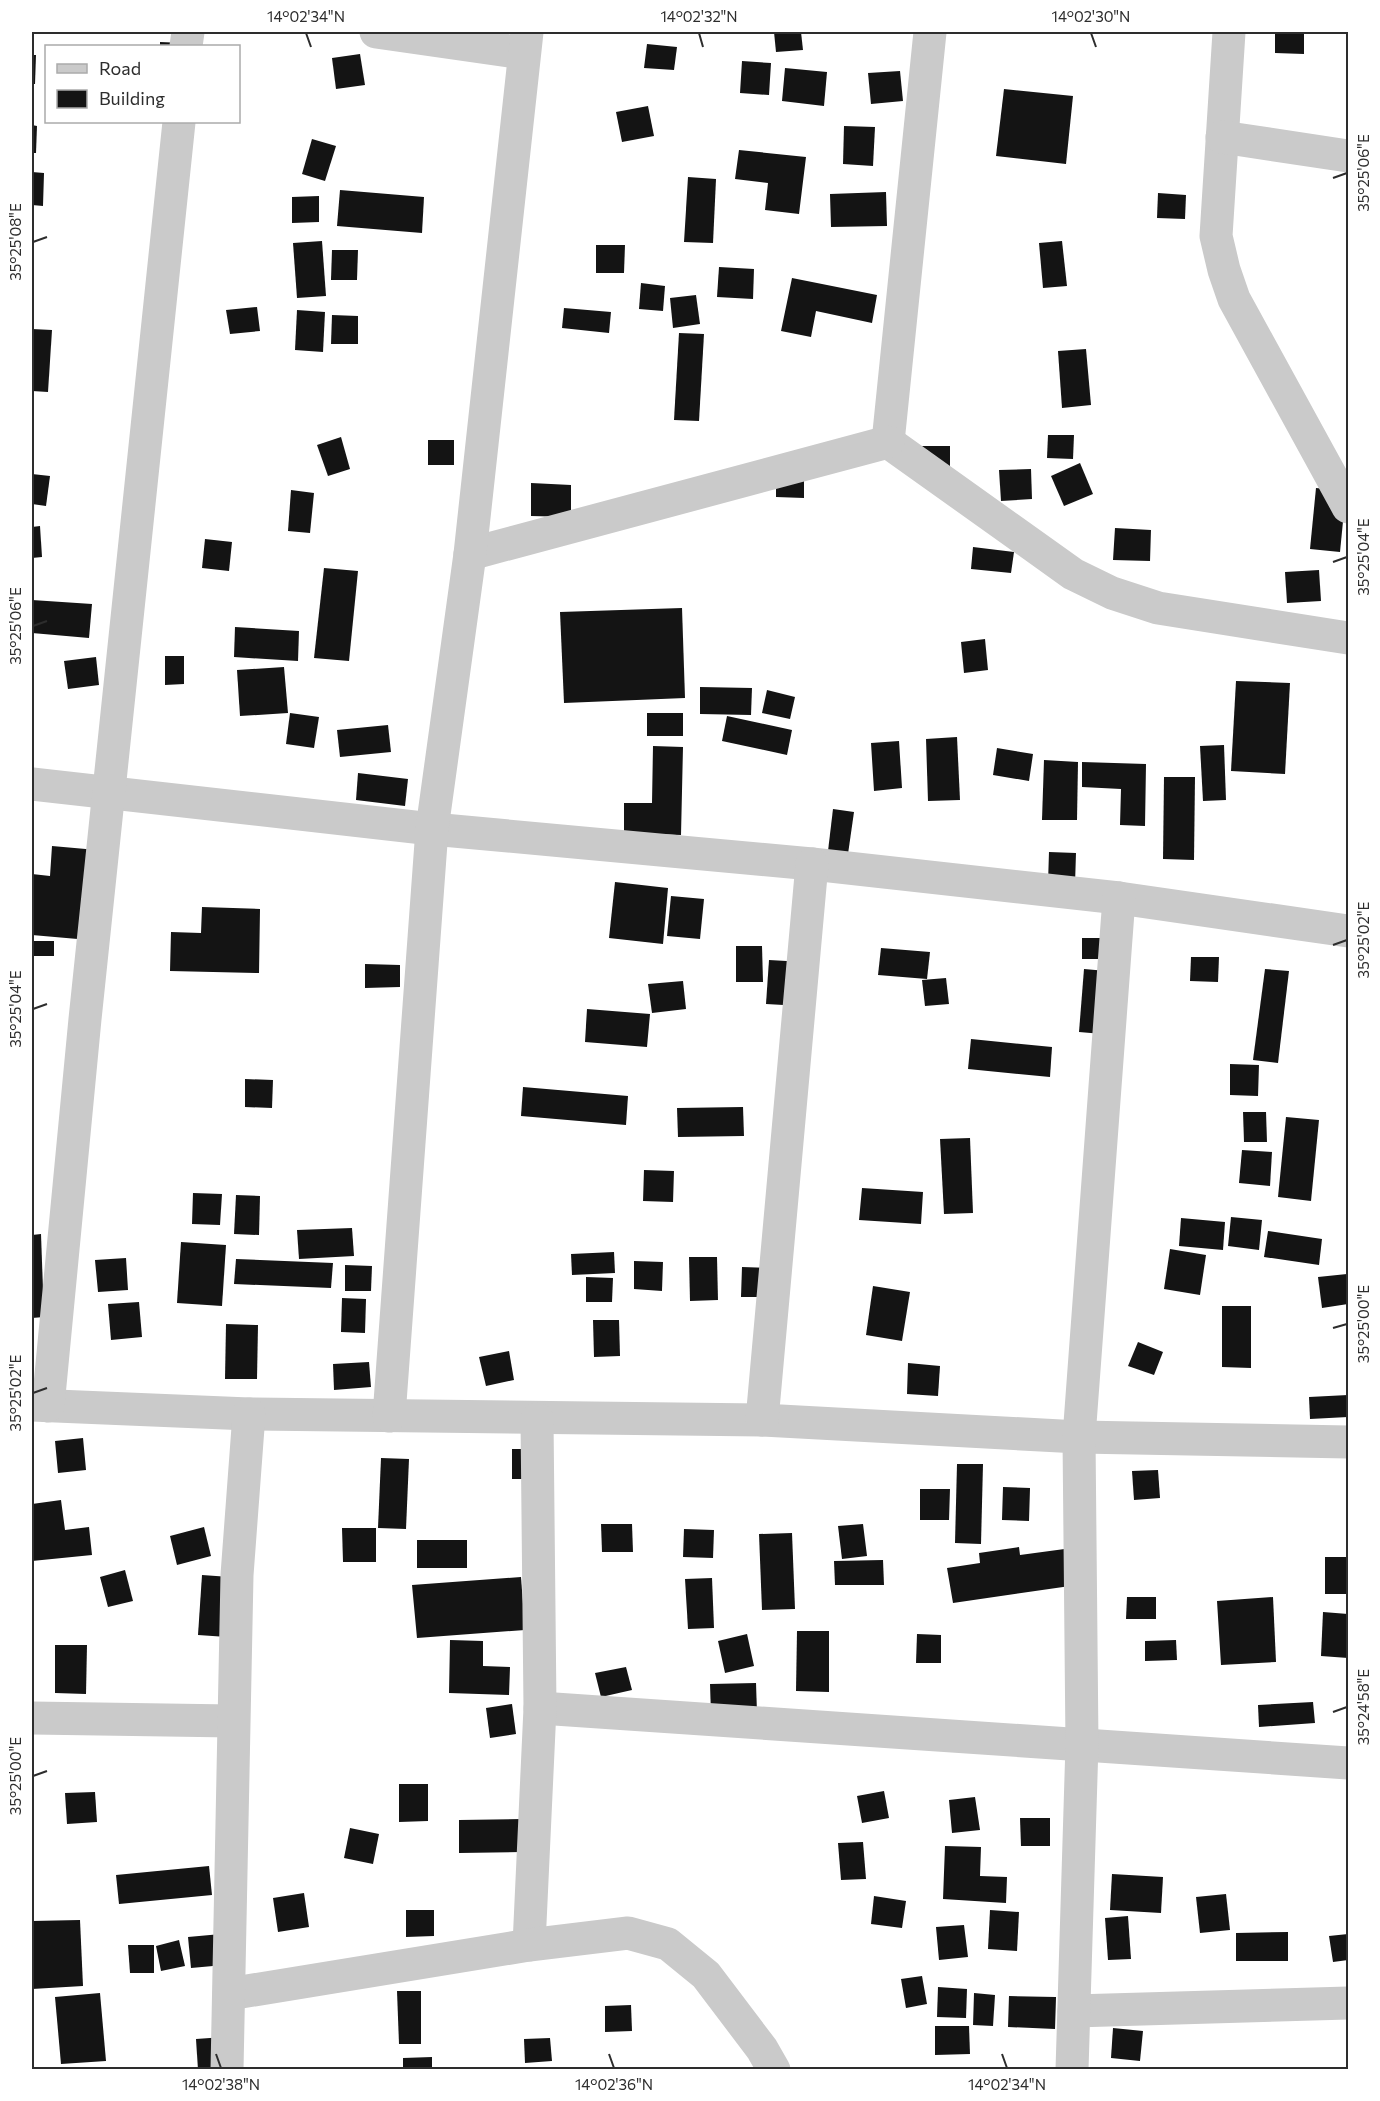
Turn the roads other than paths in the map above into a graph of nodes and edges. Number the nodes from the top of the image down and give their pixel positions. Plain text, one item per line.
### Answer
1 (376, 32) edge
2 (930, 32) edge
3 (1228, 32) edge
4 (526, 42) edge
5 (179, 123) edge
6 (1222, 137) junction
7 (1348, 156) edge
8 (888, 442) junction
9 (1348, 507) edge
10 (470, 554) junction
11 (1348, 638) edge
12 (32, 784) edge
13 (109, 792) junction
14 (432, 830) junction
15 (812, 864) junction
16 (1119, 898) junction
17 (1348, 931) edge
18 (40, 1406) edge
19 (249, 1414) junction
20 (389, 1416) junction
21 (537, 1419) junction
22 (762, 1420) junction
23 (1079, 1437) junction
24 (1348, 1442) edge
25 (540, 1708) junction
26 (32, 1718) edge
27 (233, 1721) junction
28 (1082, 1744) junction
29 (1348, 1763) edge
30 (529, 1945) junction
31 (229, 1994) junction
32 (1348, 2003) edge
33 (1074, 2011) junction
34 (227, 2070) edge
35 (774, 2070) edge
36 (1072, 2070) edge

1 - 4 street
2 - 8 street
3 - 6 street
4 - 10 street
5 - 13 street
6 - 7 street
6 - 9 street
8 - 10 street
8 - 11 street
10 - 14 street
12 - 13 street
13 - 14 street
13 - 18 street
14 - 15 street
14 - 20 street
15 - 16 street
15 - 22 street
16 - 17 street
16 - 23 street
18 - 19 street
19 - 20 street
19 - 27 street
20 - 21 street
21 - 22 street
21 - 25 street
22 - 23 street
23 - 24 street
23 - 28 street
25 - 28 street
25 - 30 street
26 - 27 street
27 - 31 street
28 - 29 street
28 - 33 street
30 - 31 street
30 - 35 street
31 - 34 street
32 - 33 street
33 - 36 street

